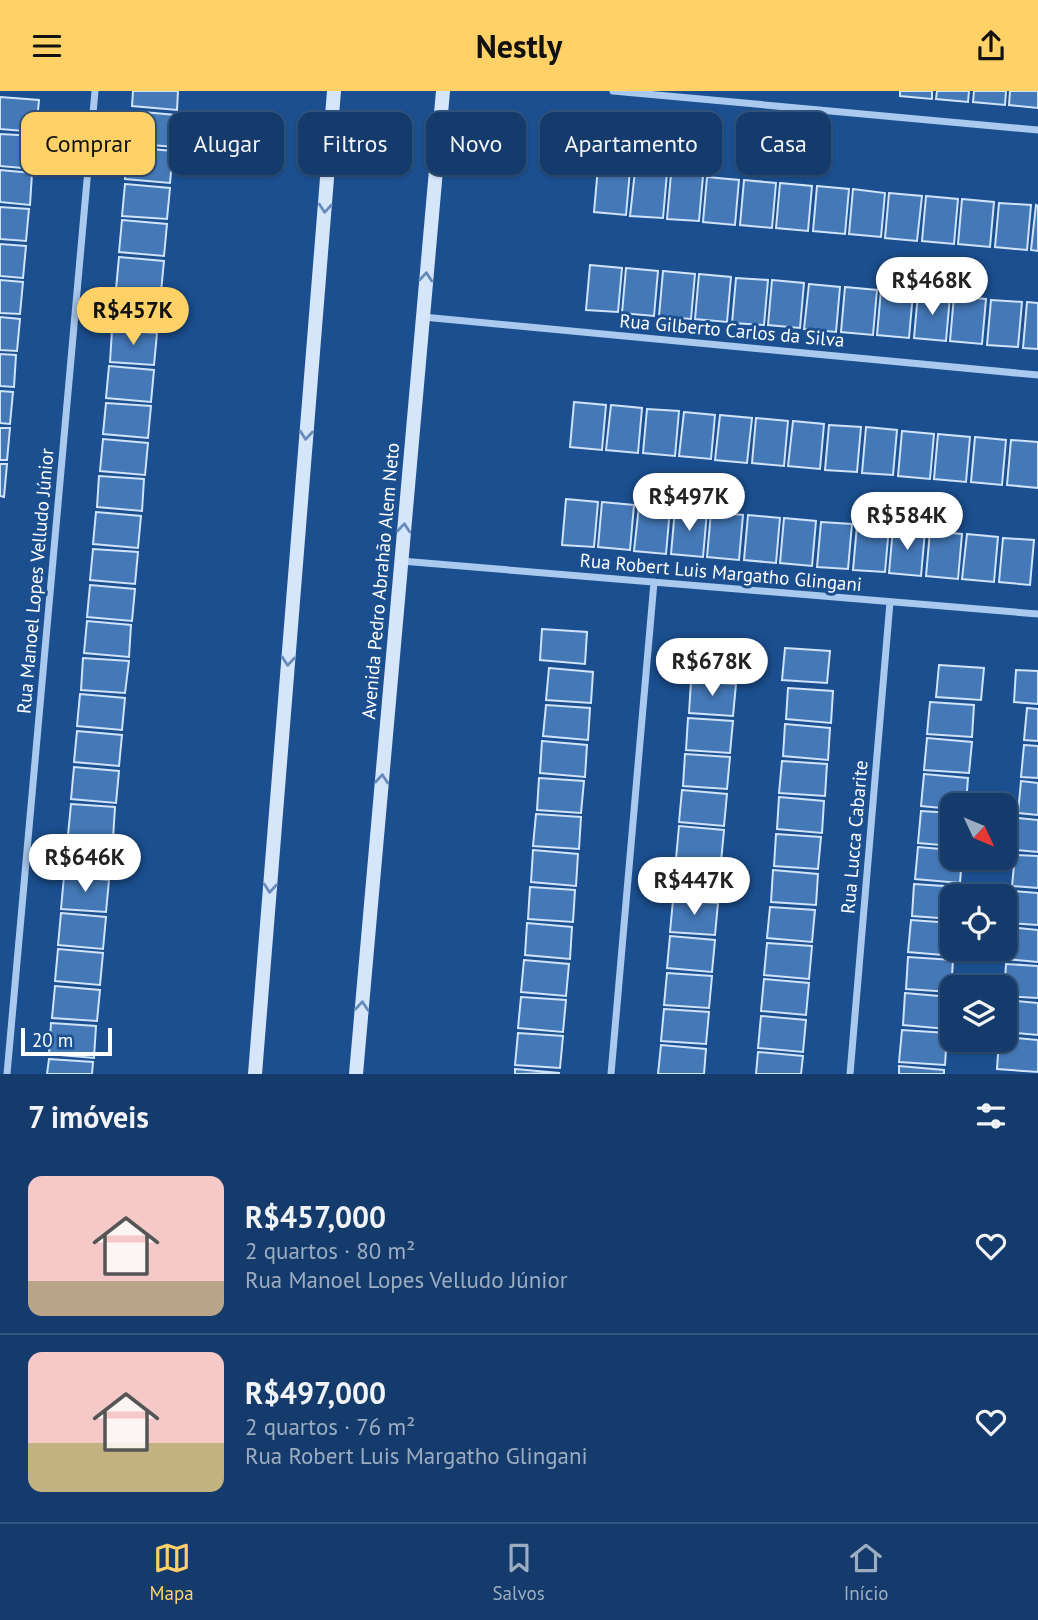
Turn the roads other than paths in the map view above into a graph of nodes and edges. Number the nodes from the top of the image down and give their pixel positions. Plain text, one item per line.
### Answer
1 (94, 91) edge
2 (334, 91) edge
3 (443, 91) edge
4 (613, 91) edge
5 (1038, 130) edge
6 (423, 317) junction
7 (1038, 375) edge
8 (401, 561) junction
9 (654, 582) junction
10 (890, 602) junction
11 (1038, 614) edge
12 (7, 1074) edge
13 (255, 1074) edge
14 (356, 1074) edge
15 (611, 1074) edge
16 (850, 1074) edge

1 - 12 street, Rua Manoel Lopes Velludo Júnior
2 -> 13 street
6 -> 3 street, Avenida Pedro Abrahão Alem Neto
4 - 5 street
6 - 7 street, Rua Gilberto Carlos da Silva
8 -> 6 street, Avenida Pedro Abrahão Alem Neto
8 - 9 street, Rua Robert Luis Margatho Glingani
14 -> 8 street, Avenida Pedro Abrahão Alem Neto
9 - 10 street, Rua Robert Luis Margatho Glingani
9 - 15 street
10 - 11 street, Rua Robert Luis Margatho Glingani
10 - 16 street, Rua Lucca Cabarite

